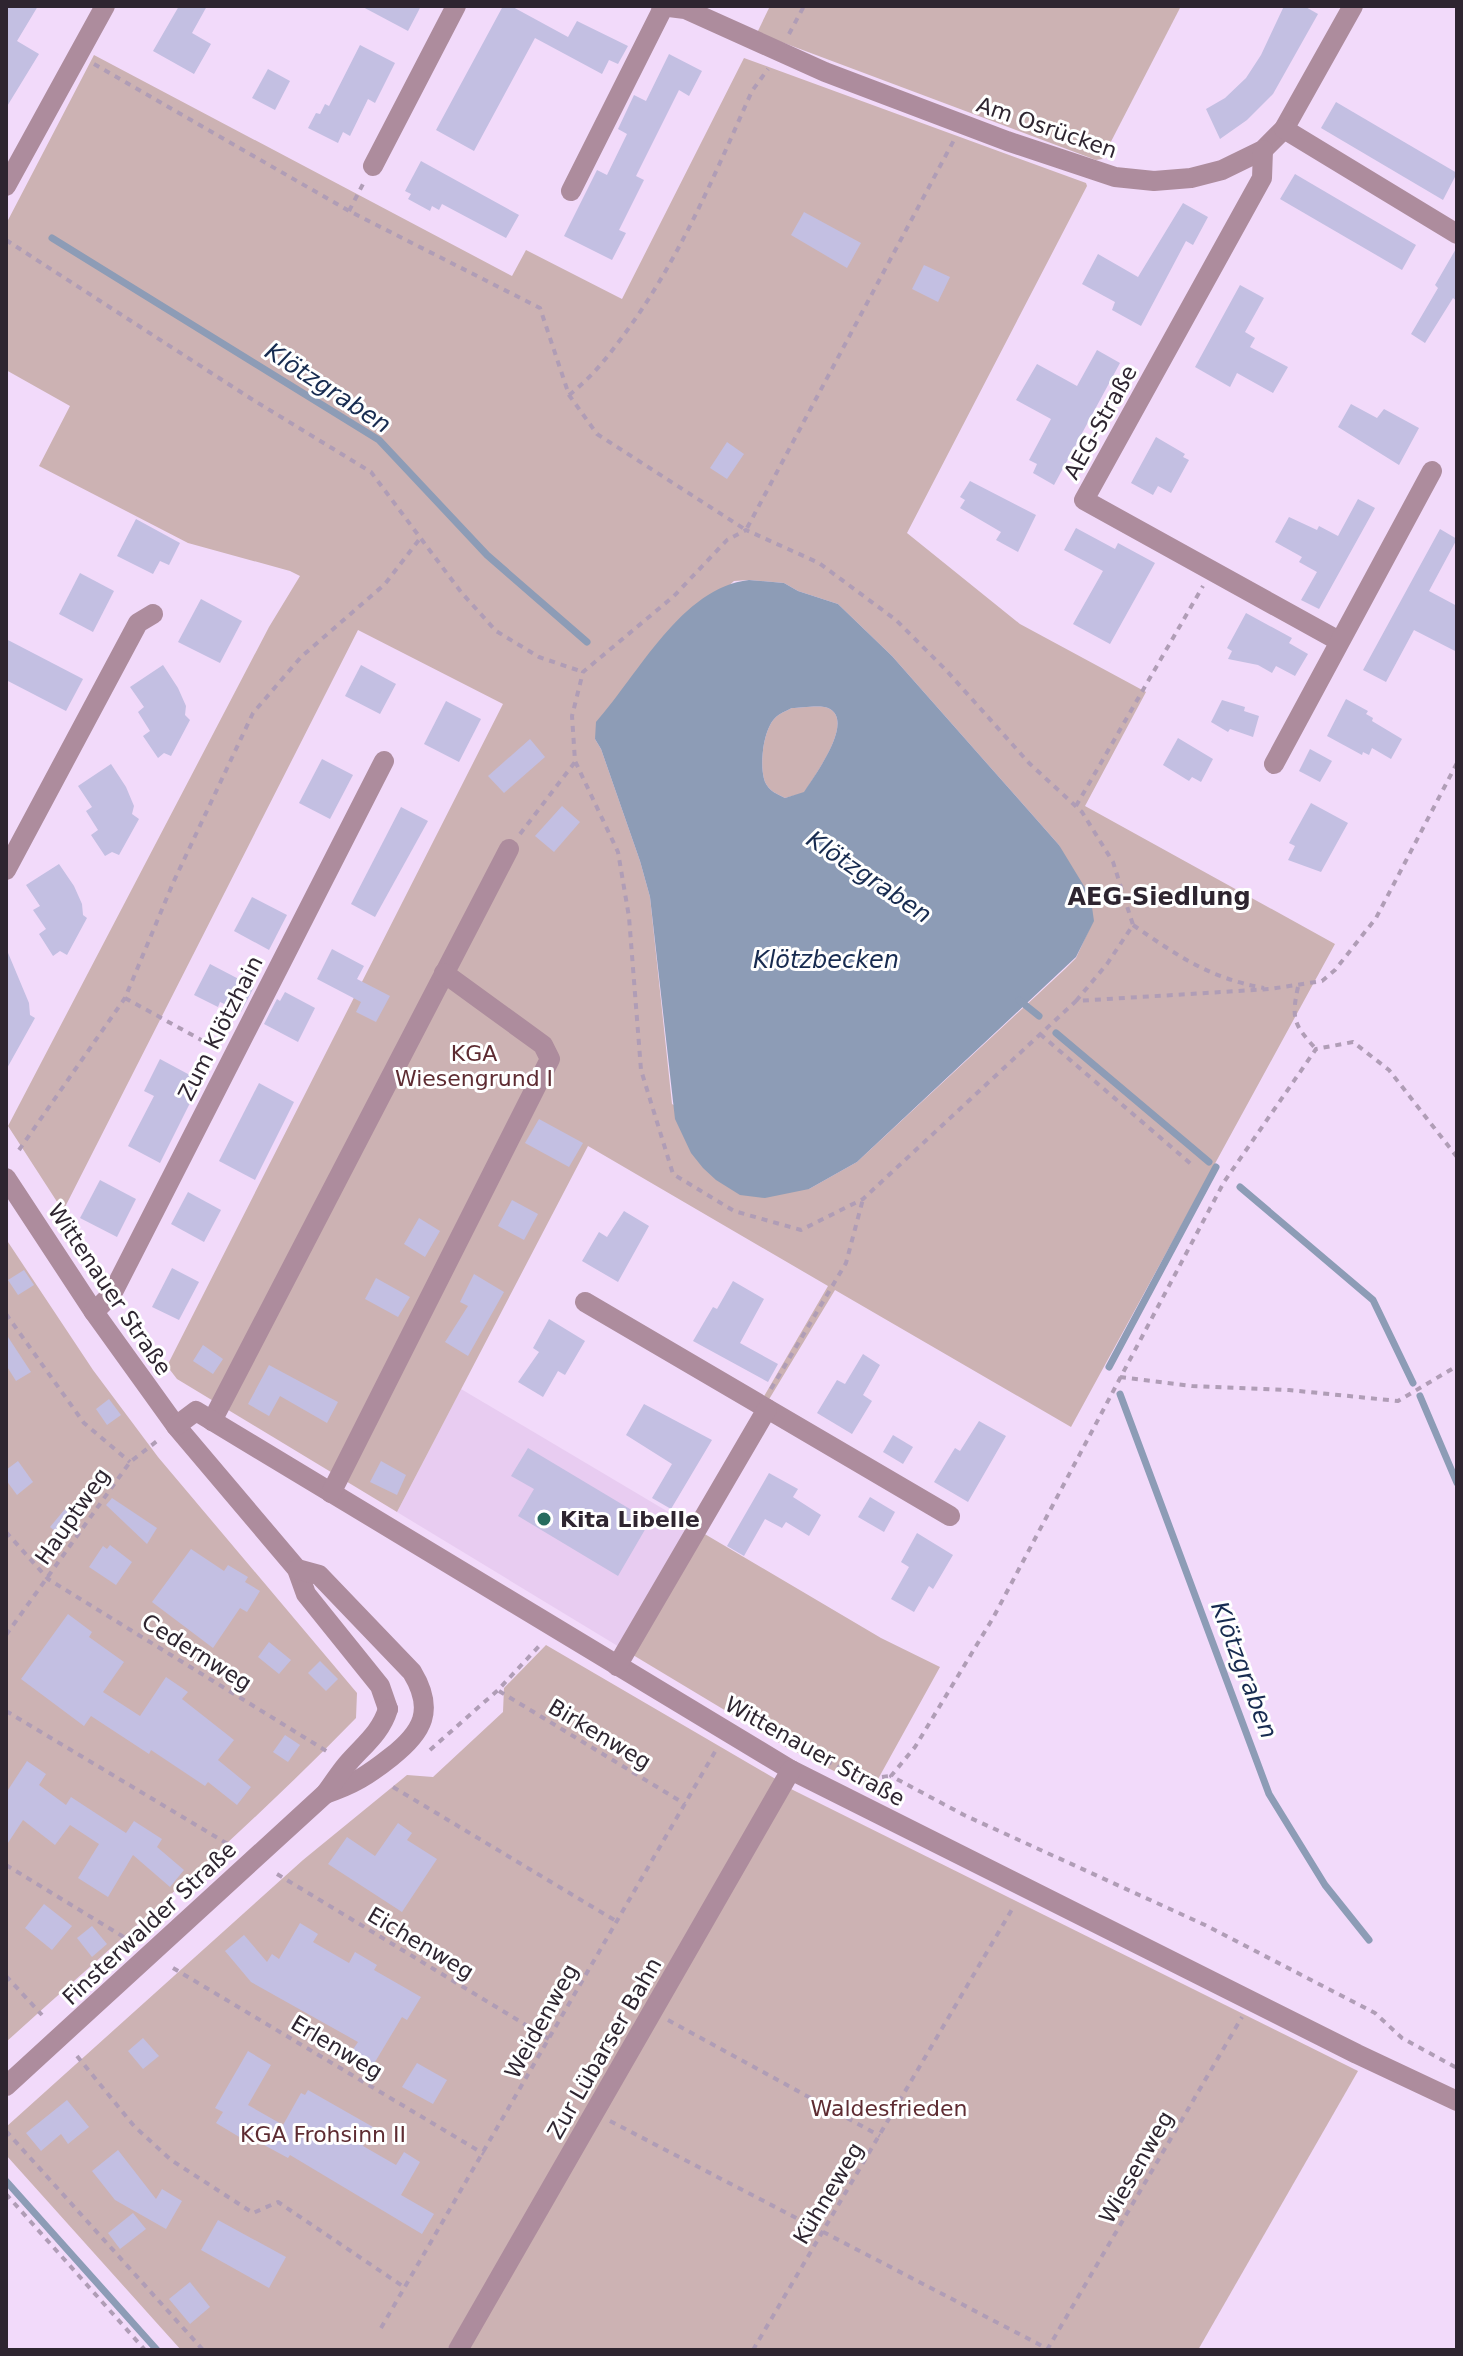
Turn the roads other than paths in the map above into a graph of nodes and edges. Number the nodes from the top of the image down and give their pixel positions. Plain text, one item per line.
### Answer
1 (105, 6) edge
2 (456, 6) edge
3 (663, 6) edge
4 (1353, 6) edge
5 (1284, 129) junction
6 (1263, 150) junction
7 (373, 166) road end
8 (6, 186) edge
9 (571, 191) dead end
10 (1457, 234) edge
11 (1432, 471) dead end
12 (153, 614) dead end
13 (1339, 641) junction
14 (384, 761) dead end
15 (1274, 764) dead end
16 (509, 849) road end
17 (6, 870) edge
18 (444, 973) junction
19 (6, 1178) edge
20 (585, 1302) dead end
21 (94, 1312) junction
22 (767, 1409) junction
23 (212, 1421) junction
24 (176, 1426) junction
25 (331, 1493) junction
26 (950, 1516) dead end
27 (297, 1569) junction
28 (617, 1666) junction
29 (425, 1705) junction
30 (388, 1709) junction
31 (791, 1770) junction
32 (325, 1794) junction
33 (6, 2086) edge
34 (1457, 2101) edge
35 (458, 2350) edge

1 - 8 street
2 - 7 street
3 - 6 street, Am Osrücken
3 - 9 street
4 - 5 street, Am Osrücken
5 - 6 street, Am Osrücken
5 - 10 street
6 - 13 street, AEG-Straße
11 - 13 street
12 - 17 street
13 - 15 street
14 - 21 street, Zum Klötzhain
16 - 18 street
18 - 23 street
18 - 25 street
19 - 21 street, Wittenauer Straße
20 - 22 street
21 - 24 street, Wittenauer Straße
22 - 26 street
22 - 28 street
23 - 24 street
23 - 25 street, Wittenauer Straße
24 - 27 street, Wittenauer Straße
25 - 28 street, Wittenauer Straße
27 - 29 street, Wittenauer Straße
27 - 30 street, Wittenauer Straße
28 - 31 street, Wittenauer Straße
29 - 30 street
29 - 32 street, Finsterwalder Straße
30 - 32 street, Finsterwalder Straße
31 - 34 street, Wittenauer Straße
31 - 35 street, Zur Lübarser Bahn
32 - 33 street, Finsterwalder Straße

